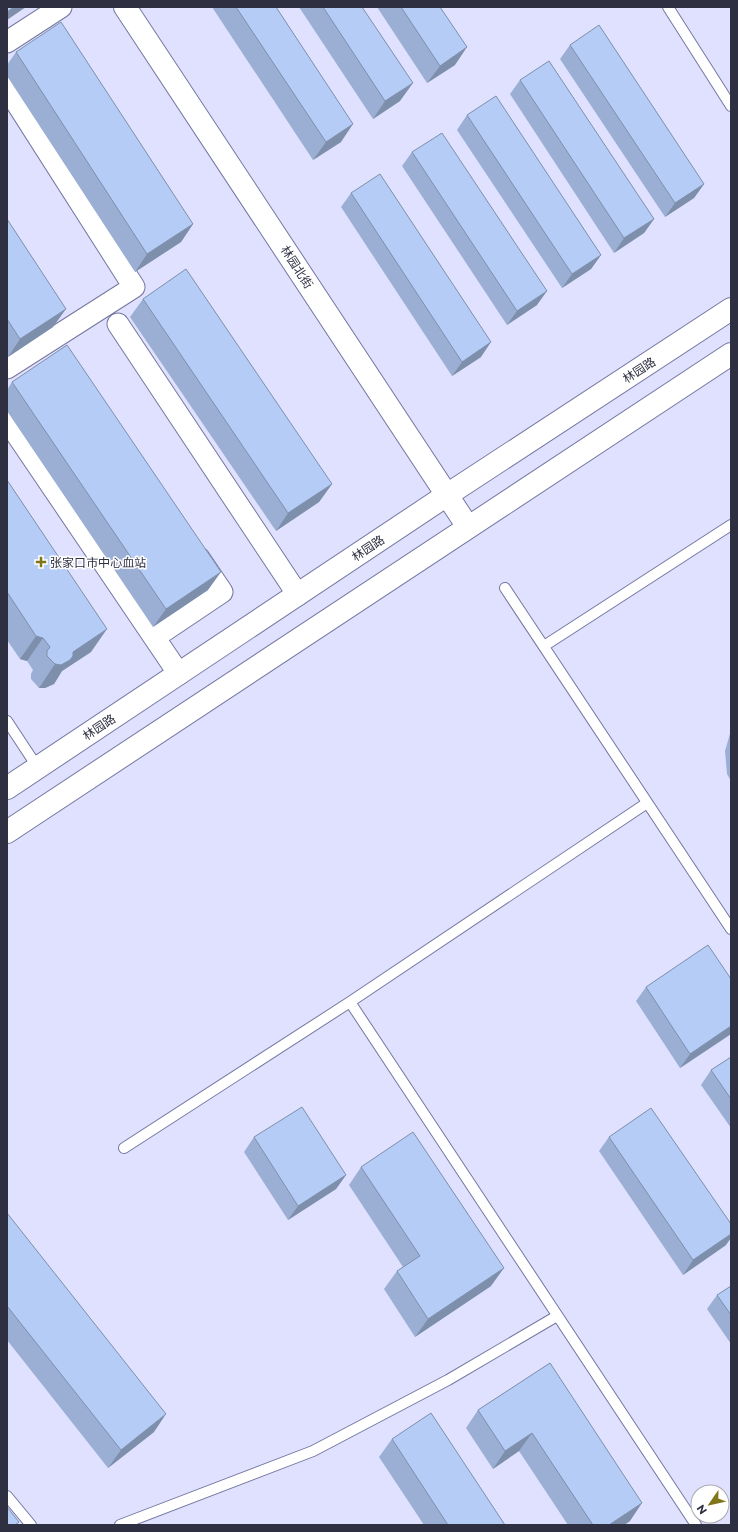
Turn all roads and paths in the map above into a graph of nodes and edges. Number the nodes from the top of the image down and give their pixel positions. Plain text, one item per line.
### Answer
1 (61, 7) edge
2 (125, 7) edge
3 (668, 7) edge
4 (7, 42) edge
5 (7, 88) edge
6 (731, 106) edge
7 (731, 309) edge
8 (118, 324) dead end
9 (731, 354) edge
10 (7, 368) edge
11 (7, 420) edge
12 (448, 495) junction
13 (731, 524) edge
14 (468, 527) junction
15 (191, 545) edge
16 (505, 588) dead end
17 (298, 595) junction
18 (155, 637) junction
19 (544, 646) junction
20 (180, 674) junction
21 (7, 721) edge
22 (38, 768) junction
23 (7, 788) edge
24 (647, 803) junction
25 (7, 832) edge
26 (731, 929) edge
27 (350, 1002) junction
28 (124, 1148) dead end
29 (558, 1316) junction
30 (7, 1496) edge
31 (31, 1525) edge
32 (120, 1525) edge
33 (696, 1525) edge

1 - 4 street
2 - 12 main road, 林园北街
3 - 6 lane
5 - 10 street
7 - 12 main road, 林园路
8 - 17 street
9 - 14 main road
11 - 18 street
12 - 14 main road, 林园北街
12 - 17 main road, 林园路
13 - 19 lane
14 - 25 main road
15 - 18 street
16 - 19 lane
17 - 20 main road, 林园路
18 - 20 street
19 - 24 lane
20 - 22 main road, 林园路
21 - 22 lane
22 - 23 main road, 林园路
24 - 26 lane
24 - 27 lane
27 - 28 lane
27 - 29 lane
29 - 32 lane
29 - 33 lane
30 - 31 lane

